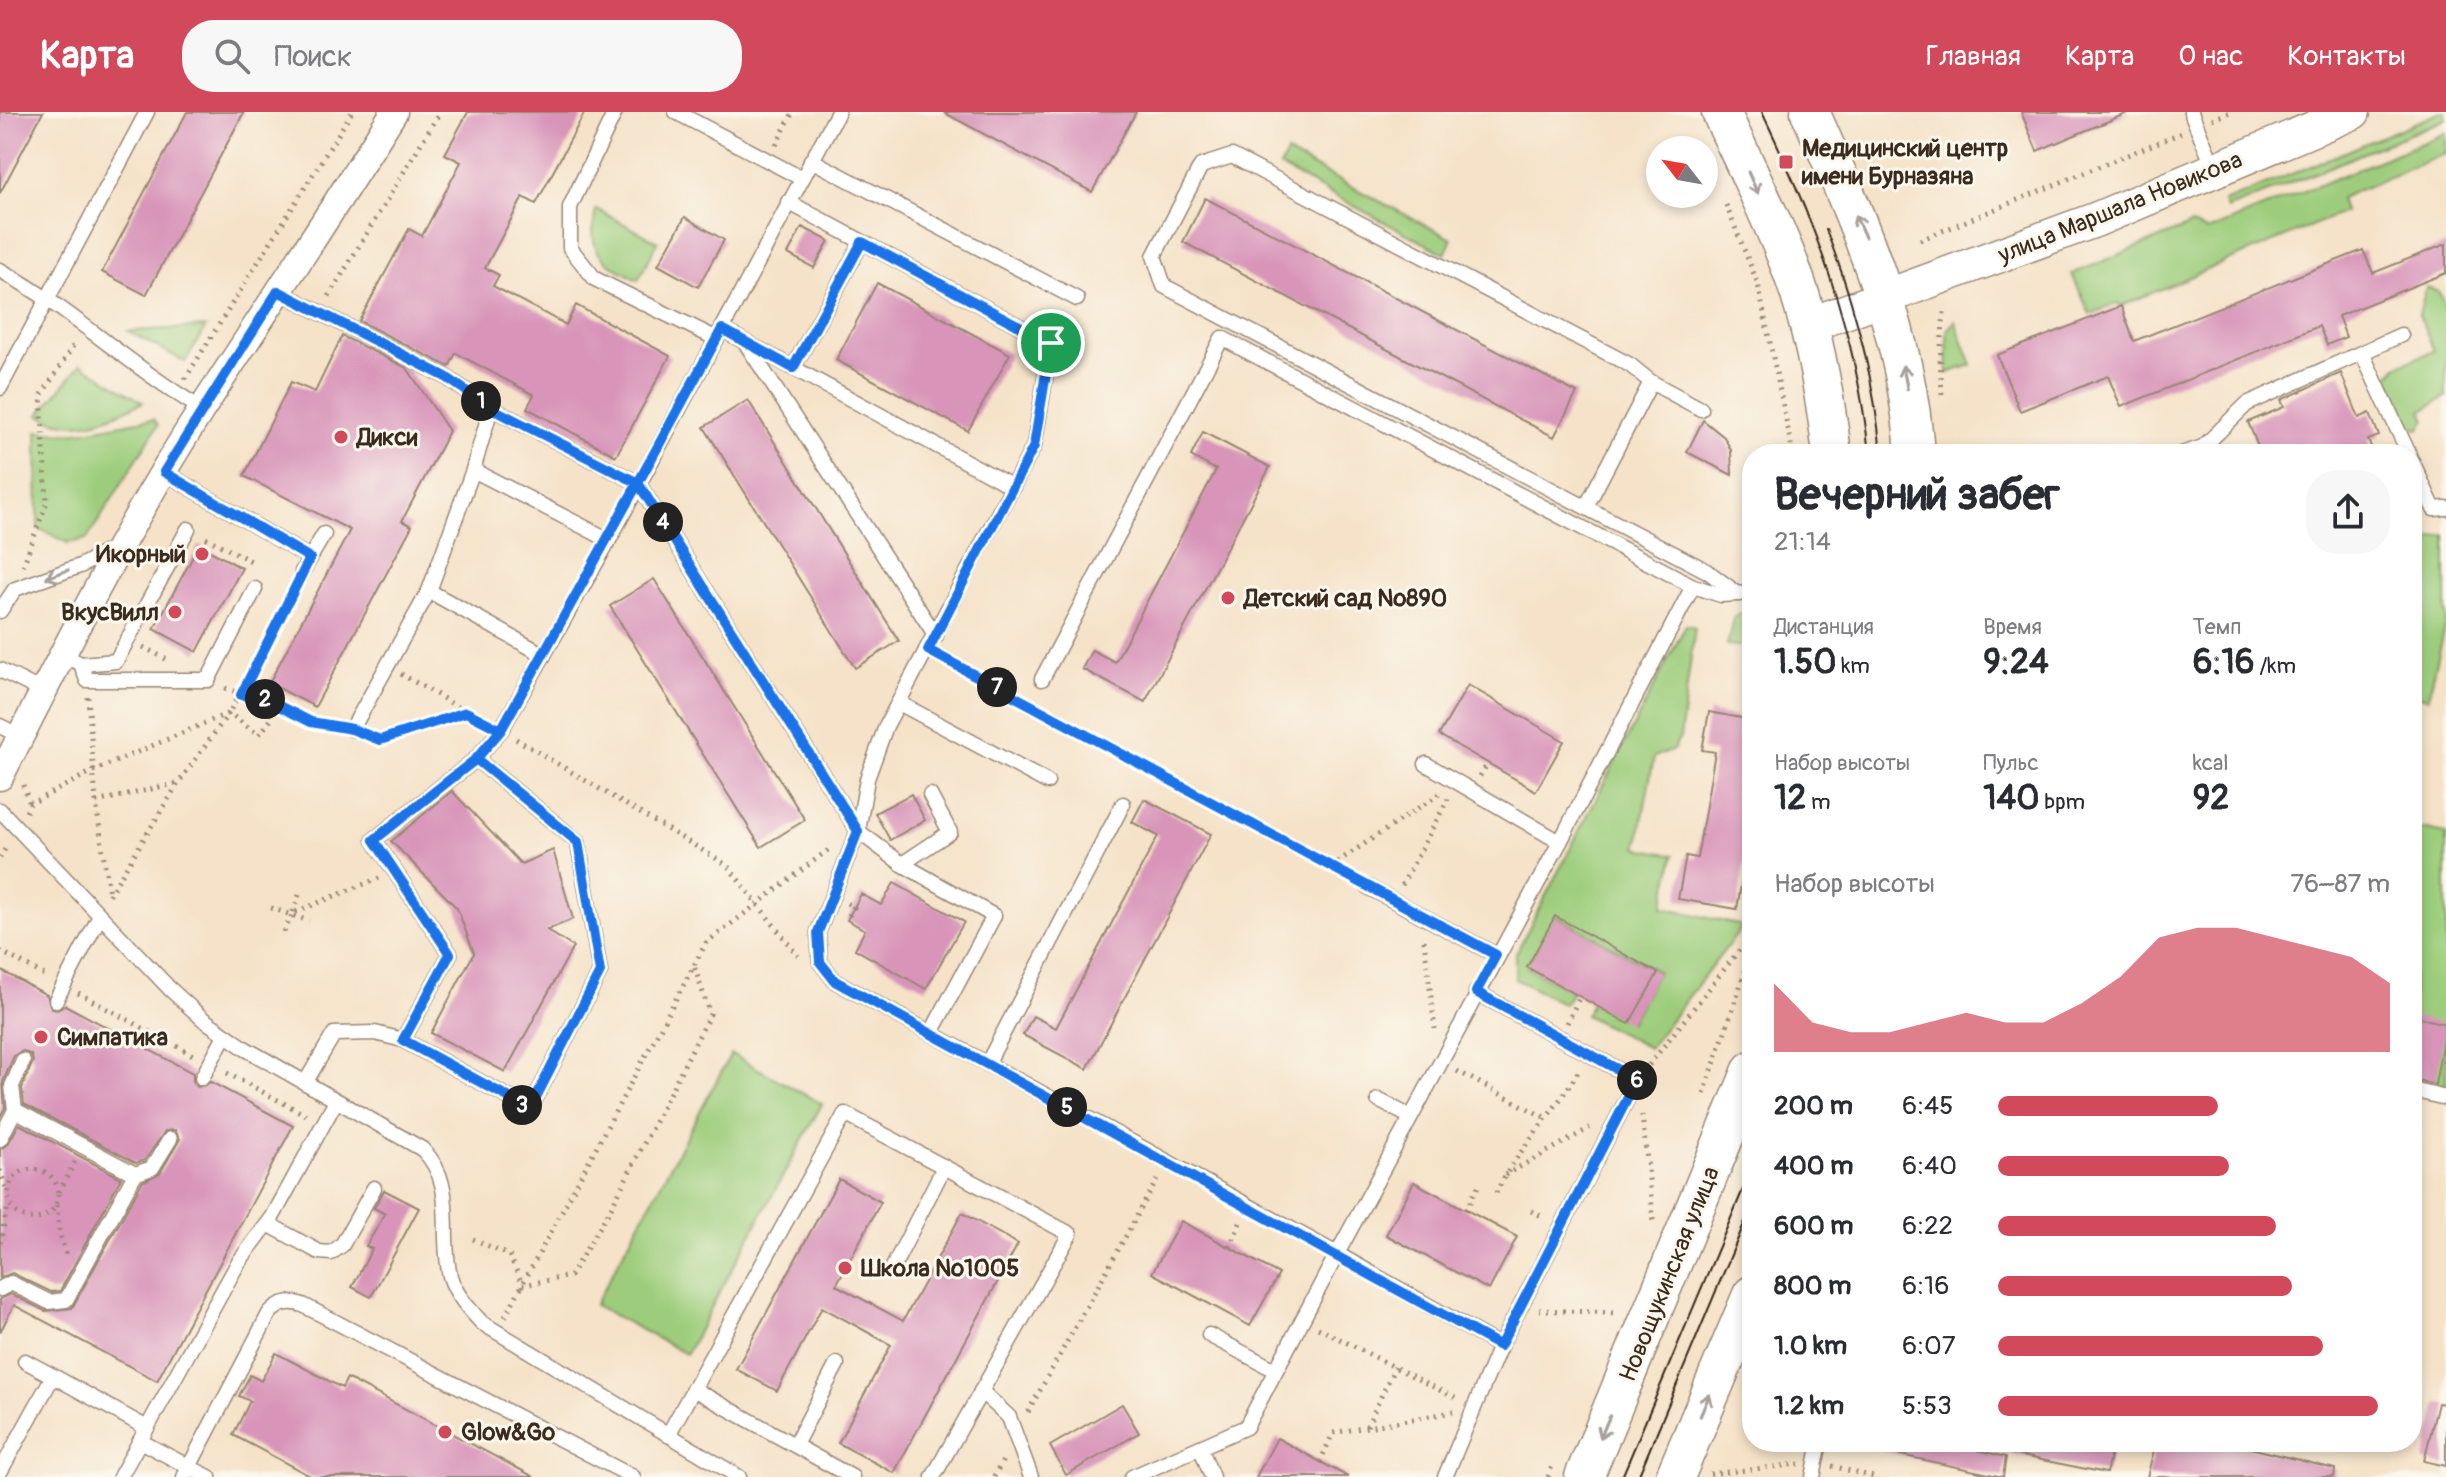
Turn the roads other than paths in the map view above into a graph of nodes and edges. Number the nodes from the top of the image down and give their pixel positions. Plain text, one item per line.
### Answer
1 (147, 112) edge
2 (394, 112) edge
3 (615, 112) edge
4 (676, 112) edge
5 (838, 112) edge
6 (1721, 112) edge
7 (1810, 112) edge
8 (2331, 116) edge
9 (2194, 119) edge
10 (811, 160) junction
11 (2214, 168) junction
12 (801, 178) junction
13 (788, 202) junction
14 (862, 242) junction
15 (0, 270) edge
16 (278, 291) junction
17 (49, 297) junction
18 (1077, 299) dead end
19 (1885, 300) junction
20 (1809, 325) junction
21 (720, 334) junction
22 (2401, 335) dead end
23 (745, 342) junction
24 (2362, 353) junction
25 (793, 368) junction
26 (1651, 382) junction
27 (0, 388) edge
28 (491, 408) junction
29 (202, 409) junction
30 (1701, 409) dead end
31 (1831, 444) edge
32 (1914, 444) edge
33 (2206, 444) edge
34 (2404, 444) edge
35 (473, 470) junction
36 (164, 472) junction
37 (638, 483) junction
38 (2422, 483) edge
39 (1013, 487) junction
40 (1586, 507) junction
41 (2446, 508) edge
42 (185, 533) road end
43 (324, 534) dead end
44 (609, 540) junction
45 (122, 544) junction
46 (310, 558) junction
47 (302, 572) road end
48 (1693, 586) junction
49 (255, 589) dead end
50 (429, 591) junction
51 (1742, 591) edge
52 (1742, 593) edge
53 (0, 611) edge
54 (936, 636) junction
55 (544, 655) junction
56 (71, 659) junction
57 (0, 670) edge
58 (1042, 679) dead end
59 (42, 691) junction
60 (899, 703) junction
61 (352, 729) road end
62 (10, 731) edge
63 (476, 759) junction
64 (1426, 764) dead end
65 (3, 765) edge
66 (1047, 782) dead end
67 (930, 795) dead end
68 (1123, 804) dead end
69 (0, 810) edge
70 (858, 831) junction
71 (1560, 842) junction
72 (902, 864) junction
73 (1368, 887) road end
74 (100, 916) junction
75 (1496, 955) junction
76 (1476, 992) junction
77 (56, 1000) dead end
78 (931, 1033) junction
79 (225, 1035) junction
80 (403, 1040) junction
81 (23, 1061) dead end
82 (987, 1064) junction
83 (202, 1078) dead end
84 (305, 1083) junction
85 (2422, 1092) edge
86 (1742, 1094) edge
87 (2446, 1098) edge
88 (1378, 1100) dead end
89 (336, 1101) junction
90 (15, 1110) junction
91 (1409, 1116) junction
92 (0, 1139) edge
93 (170, 1139) dead end
94 (944, 1167) junction
95 (135, 1174) junction
96 (374, 1188) dead end
97 (268, 1224) junction
98 (1337, 1254) junction
99 (891, 1271) dead end
100 (0, 1289) edge
101 (1742, 1325) edge
102 (1209, 1335) dead end
103 (1500, 1346) junction
104 (25, 1361) dead end
105 (837, 1364) dead end
106 (1275, 1370) junction
107 (53, 1376) junction
108 (693, 1389) junction
109 (981, 1391) junction
110 (144, 1434) junction
111 (668, 1435) junction
112 (795, 1445) junction
113 (1201, 1449) junction
114 (0, 1472) edge
115 (187, 1472) edge
116 (1692, 1475) edge
117 (120, 1477) edge
118 (209, 1477) edge
119 (633, 1477) edge
120 (739, 1477) edge
121 (852, 1477) edge
122 (933, 1477) edge
123 (1031, 1477) edge
124 (1132, 1477) edge
125 (1212, 1477) edge
126 (1445, 1477) edge
127 (1584, 1477) edge

1 - 17 lane
2 - 16 street
3 - 21 lane
4 - 12 lane
5 - 10 lane
6 -> 20 main road
19 -> 7 main road
8 - 11 street, улица Маршала Новикова
9 - 11 lane
10 - 12 lane
10 - 18 lane
11 - 19 street, улица Маршала Новикова
12 - 13 lane
13 - 14 lane
13 - 21 lane
14 - 25 lane
14 - 39 lane
15 - 17 lane
16 - 28 lane
16 - 29 street
17 - 27 lane
17 - 29 lane
19 - 20 street, улица Маршала Новикова
32 -> 19 main road
20 - 31 main road
21 - 23 lane
21 - 37 lane
22 - 24 lane
23 - 25 lane
23 - 54 lane
24 - 33 lane
24 - 34 lane
25 - 39 lane
26 - 30 lane
26 - 40 lane
26 - 40 lane
28 - 35 lane
28 - 37 lane
29 - 36 street
35 - 44 lane
35 - 50 lane
36 - 45 street
36 - 46 lane
37 - 44 lane
37 - 70 lane
38 - 41 lane
39 - 54 lane
40 - 51 lane
42 - 56 lane
43 - 46 lane
44 - 55 lane
45 -> 53 lane
45 - 56 street
46 - 47 lane
48 - 52 lane
48 - 58 lane
48 - 71 lane
49 - 56 lane
50 - 55 lane
50 - 61 lane
54 - 60 lane
55 - 63 lane
56 - 59 street
57 - 59 lane
59 - 62 street
60 - 66 lane
60 - 70 lane
62 - 65 street
63 - 80 lane
63 - 80 lane
64 - 71 lane
67 - 72 lane
68 - 82 lane
69 - 74 lane
70 - 72 lane
70 - 78 lane
71 - 75 lane
72 - 78 lane
73 - 75 lane
74 - 77 lane
74 - 79 lane
75 - 76 lane
76 - 91 lane
76 - 103 lane
78 - 82 lane
79 - 83 lane
79 - 84 lane
80 - 84 lane
81 - 90 lane
82 - 98 lane
84 - 89 lane
85 - 87 lane
86 -> 127 main road, Новощукинская улица
88 - 91 lane
89 - 97 lane
89 - 111 lane
90 - 92 lane
90 - 95 lane
91 - 98 lane
93 - 95 lane
94 - 99 lane
94 - 108 lane
94 - 109 lane
95 - 100 lane
96 - 97 lane
97 - 110 lane
98 - 103 lane
98 - 106 lane
116 -> 101 main road
102 - 106 lane
103 - 126 lane
104 - 107 lane
105 - 112 lane
106 - 113 lane
107 - 110 lane
107 - 114 lane
108 - 111 lane
108 - 112 lane
109 - 122 lane
109 - 123 lane
110 - 115 lane
110 - 117 lane
111 - 120 lane
112 - 121 lane
113 - 124 lane
113 - 125 lane
115 - 118 lane
115 - 119 lane

